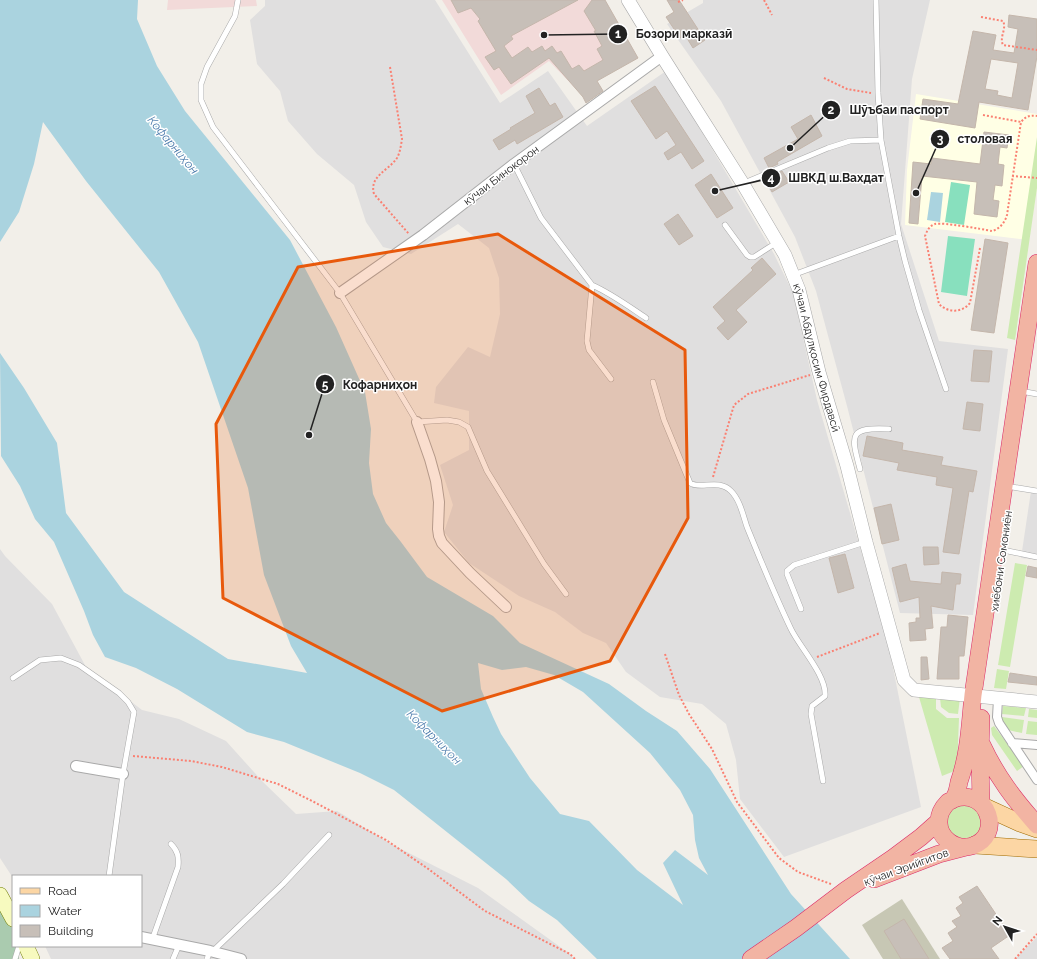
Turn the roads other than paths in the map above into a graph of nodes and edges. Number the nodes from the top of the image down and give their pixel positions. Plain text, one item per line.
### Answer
1 (238, 0) edge
2 (628, 0) edge
3 (876, 0) edge
4 (662, 56) junction
5 (881, 140) junction
6 (514, 164) junction
7 (743, 184) junction
8 (725, 224) dead end
9 (899, 236) junction
10 (777, 242) junction
11 (1037, 263) edge
12 (793, 275) junction
13 (592, 286) junction
14 (340, 293) junction
15 (646, 318) dead end
16 (1037, 320) edge
17 (611, 379) dead end
18 (653, 382) dead end
19 (946, 389) dead end
20 (1032, 393) edge
21 (417, 422) junction
22 (889, 429) dead end
23 (860, 469) dead end
24 (1012, 487) junction
25 (1037, 491) edge
26 (866, 542) junction
27 (1003, 550) junction
28 (1037, 557) edge
29 (566, 594) dead end
30 (506, 607) dead end
31 (801, 609) dead end
32 (13, 678) dead end
33 (977, 696) junction
34 (998, 699) junction
35 (1037, 702) edge
36 (975, 734) junction
37 (1012, 743) junction
38 (1037, 745) edge
39 (76, 766) dead end
40 (122, 774) junction
41 (1037, 780) edge
42 (823, 781) dead end
43 (954, 799) junction
44 (983, 805) junction
45 (939, 821) junction
46 (1037, 825) edge
47 (1037, 829) edge
48 (330, 835) dead end
49 (171, 844) dead end
50 (971, 846) junction
51 (1037, 849) edge
52 (109, 875) edge
53 (846, 890) junction
54 (0, 895) edge
55 (12, 917) edge
56 (142, 937) edge
57 (152, 940) junction
58 (179, 945) junction
59 (19, 947) edge
60 (26, 947) edge
61 (210, 954) edge
62 (15, 959) edge
63 (32, 959) edge
64 (174, 959) edge
65 (241, 959) edge
66 (751, 959) edge

1 - 14 lane
2 - 4 street, кӯчаи Абдулқосим Фирдавсӣ
3 - 5 lane
4 - 6 street, кӯчаи Бинокорон
4 - 7 street, кӯчаи Абдулқосим Фирдавсӣ
5 - 7 lane
5 - 9 lane
6 - 13 lane
6 - 14 street, кӯчаи Бинокорон
7 - 10 street, кӯчаи Абдулқосим Фирдавсӣ
8 - 10 lane
9 - 12 lane
9 - 19 lane
10 - 12 street, кӯчаи Абдулқосим Фирдавсӣ
11 - 33 highway, хиёбони Сомониён
12 - 26 street, кӯчаи Абдулқосим Фирдавсӣ
13 - 15 lane
13 - 17 lane
14 - 21 lane
16 - 20 highway, хиёбони Сомониён
18 - 42 lane
20 - 24 highway, хиёбони Сомониён
21 - 29 lane
21 - 30 street
22 - 23 lane
24 - 25 lane
24 - 27 highway, хиёбони Сомониён
26 - 31 lane
26 - 33 street, кӯчаи Абдулқосим Фирдавсӣ
27 - 28 lane
27 - 33 highway, хиёбони Сомониён
32 - 40 lane
33 - 34 street, кӯчаи Абдулқосим Фирдавсӣ
33 - 36 highway, хиёбони Сомониён
34 - 35 street, кӯчаи Абдулқосим Фирдавсӣ
34 - 37 street
36 - 43 highway
36 - 44 highway, хиёбони Сомониён
36 - 46 highway
37 - 38 street
37 - 41 street
39 - 40 street
40 - 52 lane
43 - 44 highway
43 - 45 highway
44 - 47 main road
44 - 50 highway
45 - 50 highway
45 - 53 highway, кӯчаи Эрийгитов
48 - 61 lane
49 - 57 lane
50 - 51 main road
50 - 53 highway, кӯчаи Эрийгитов
53 - 66 highway, кӯчаи Эрийгитов
54 - 55 main road
56 - 57 street
57 - 58 street
58 - 61 street
58 - 64 lane
59 - 62 lane
60 - 63 main road
61 - 65 street

